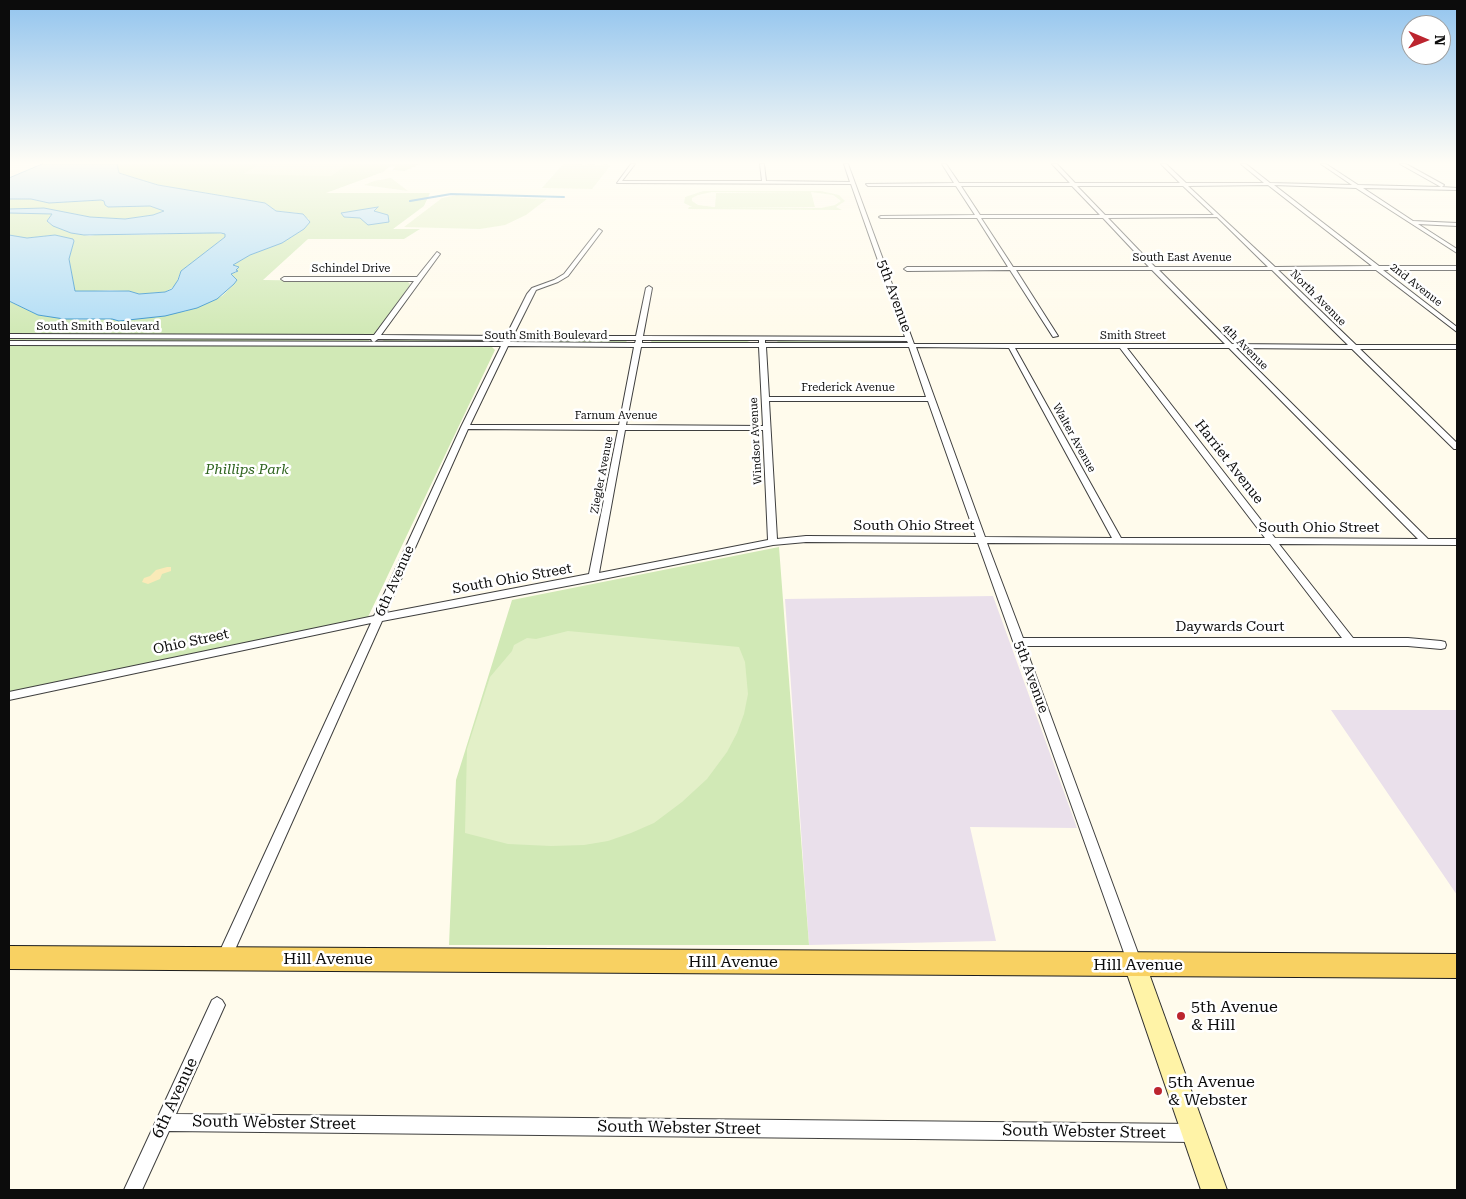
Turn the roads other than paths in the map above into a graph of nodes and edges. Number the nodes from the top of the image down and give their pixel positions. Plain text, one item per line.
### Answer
1 (866, 220) edge
2 (979, 220) edge
3 (1107, 220) edge
4 (1222, 220) edge
5 (1315, 220) edge
6 (1410, 220) edge
7 (1413, 222) junction
8 (1457, 224) edge
9 (599, 231) dead end
10 (1457, 251) edge
11 (437, 254) dead end
12 (1154, 268) junction
13 (1274, 268) junction
14 (1378, 268) junction
15 (1457, 268) edge
16 (907, 269) dead end
17 (1011, 269) junction
18 (418, 279) junction
19 (284, 280) dead end
20 (650, 288) dead end
21 (1457, 330) edge
22 (9, 336) edge
23 (1055, 336) dead end
24 (187, 337) junction
25 (376, 338) junction
26 (506, 342) junction
27 (762, 342) junction
28 (9, 343) edge
29 (639, 343) junction
30 (911, 343) junction
31 (179, 344) junction
32 (371, 345) junction
33 (1011, 346) junction
34 (1122, 346) junction
35 (1229, 346) junction
36 (1457, 347) edge
37 (1354, 348) junction
38 (765, 399) junction
39 (930, 399) junction
40 (465, 428) junction
41 (623, 428) junction
42 (766, 428) junction
43 (1457, 447) edge
44 (983, 540) junction
45 (1118, 541) junction
46 (1272, 541) junction
47 (773, 542) junction
48 (1426, 542) junction
49 (1457, 542) edge
50 (593, 578) junction
51 (379, 618) junction
52 (1018, 642) junction
53 (1350, 642) junction
54 (1441, 645) dead end
55 (9, 696) edge
56 (9, 957) edge
57 (224, 958) junction
58 (1135, 965) junction
59 (1457, 966) edge
60 (218, 1005) dead end
61 (164, 1122) junction
62 (1194, 1133) junction
63 (133, 1190) edge
64 (1214, 1190) edge

1 - 30 street, 5th Avenue
2 - 17 street
3 - 12 street, 4th Avenue
4 - 13 street, North Avenue
5 - 14 street, 2nd Avenue
6 - 7 street
7 - 8 street
7 - 10 street
9 - 26 street, 6th Avenue
11 - 18 street
12 - 13 street, South East Avenue
12 - 17 street, South East Avenue
12 - 35 street, 4th Avenue
13 - 14 street, South East Avenue
13 - 37 street, North Avenue
14 - 15 street, South East Avenue
14 - 21 street, 2nd Avenue
16 - 17 street, South East Avenue
17 - 23 street
18 - 19 street, Schindel Drive
18 - 25 street
20 - 29 street, Ziegler Avenue
22 - 24 street, South Smith Boulevard
24 - 25 street, South Smith Boulevard
24 - 31 street
25 - 26 street, South Smith Boulevard
25 - 32 street
26 - 29 street, South Smith Boulevard
26 - 32 street, South Smith Boulevard
26 - 40 street, 6th Avenue
27 - 29 street, South Smith Boulevard
27 - 30 street, South Smith Boulevard
27 - 38 street, Windsor Avenue
28 - 31 street, South Smith Boulevard
29 - 41 street, Ziegler Avenue
30 - 33 street, Smith Street
30 - 39 street, 5th Avenue
31 - 32 street, South Smith Boulevard
33 - 34 street, Smith Street
33 - 45 street, Walter Avenue
34 - 35 street, Smith Street
34 - 46 street, Harriet Avenue
35 - 37 street, Smith Street
35 - 48 street, 4th Avenue
36 - 37 street, Smith Street
37 - 43 street, North Avenue
38 - 39 street, Frederick Avenue
38 - 42 street, Windsor Avenue
39 - 44 street, 5th Avenue
40 - 41 street, Farnum Avenue
40 - 51 street, 6th Avenue
41 - 42 street, Farnum Avenue
41 - 50 street, Ziegler Avenue
42 - 47 street, Windsor Avenue
44 - 45 street, South Ohio Street
44 - 47 street, South Ohio Street
44 - 52 street, 5th Avenue
45 - 46 street, South Ohio Street
46 - 48 street, South Ohio Street
46 - 53 street, Harriet Avenue
47 - 50 street, South Ohio Street
48 - 49 street, South Ohio Street
50 - 51 street, South Ohio Street
51 - 55 street, Ohio Street
51 - 57 street, 6th Avenue
52 - 53 street, Daywards Court
52 - 58 street, 5th Avenue
53 - 54 street, Daywards Court
56 - 57 main road, Hill Avenue
57 - 58 main road, Hill Avenue
58 - 59 main road, Hill Avenue
58 - 62 street, 5th Avenue
60 - 61 street, 6th Avenue
61 - 62 street, South Webster Street
61 - 63 street, 6th Avenue
62 - 64 street, 5th Avenue

